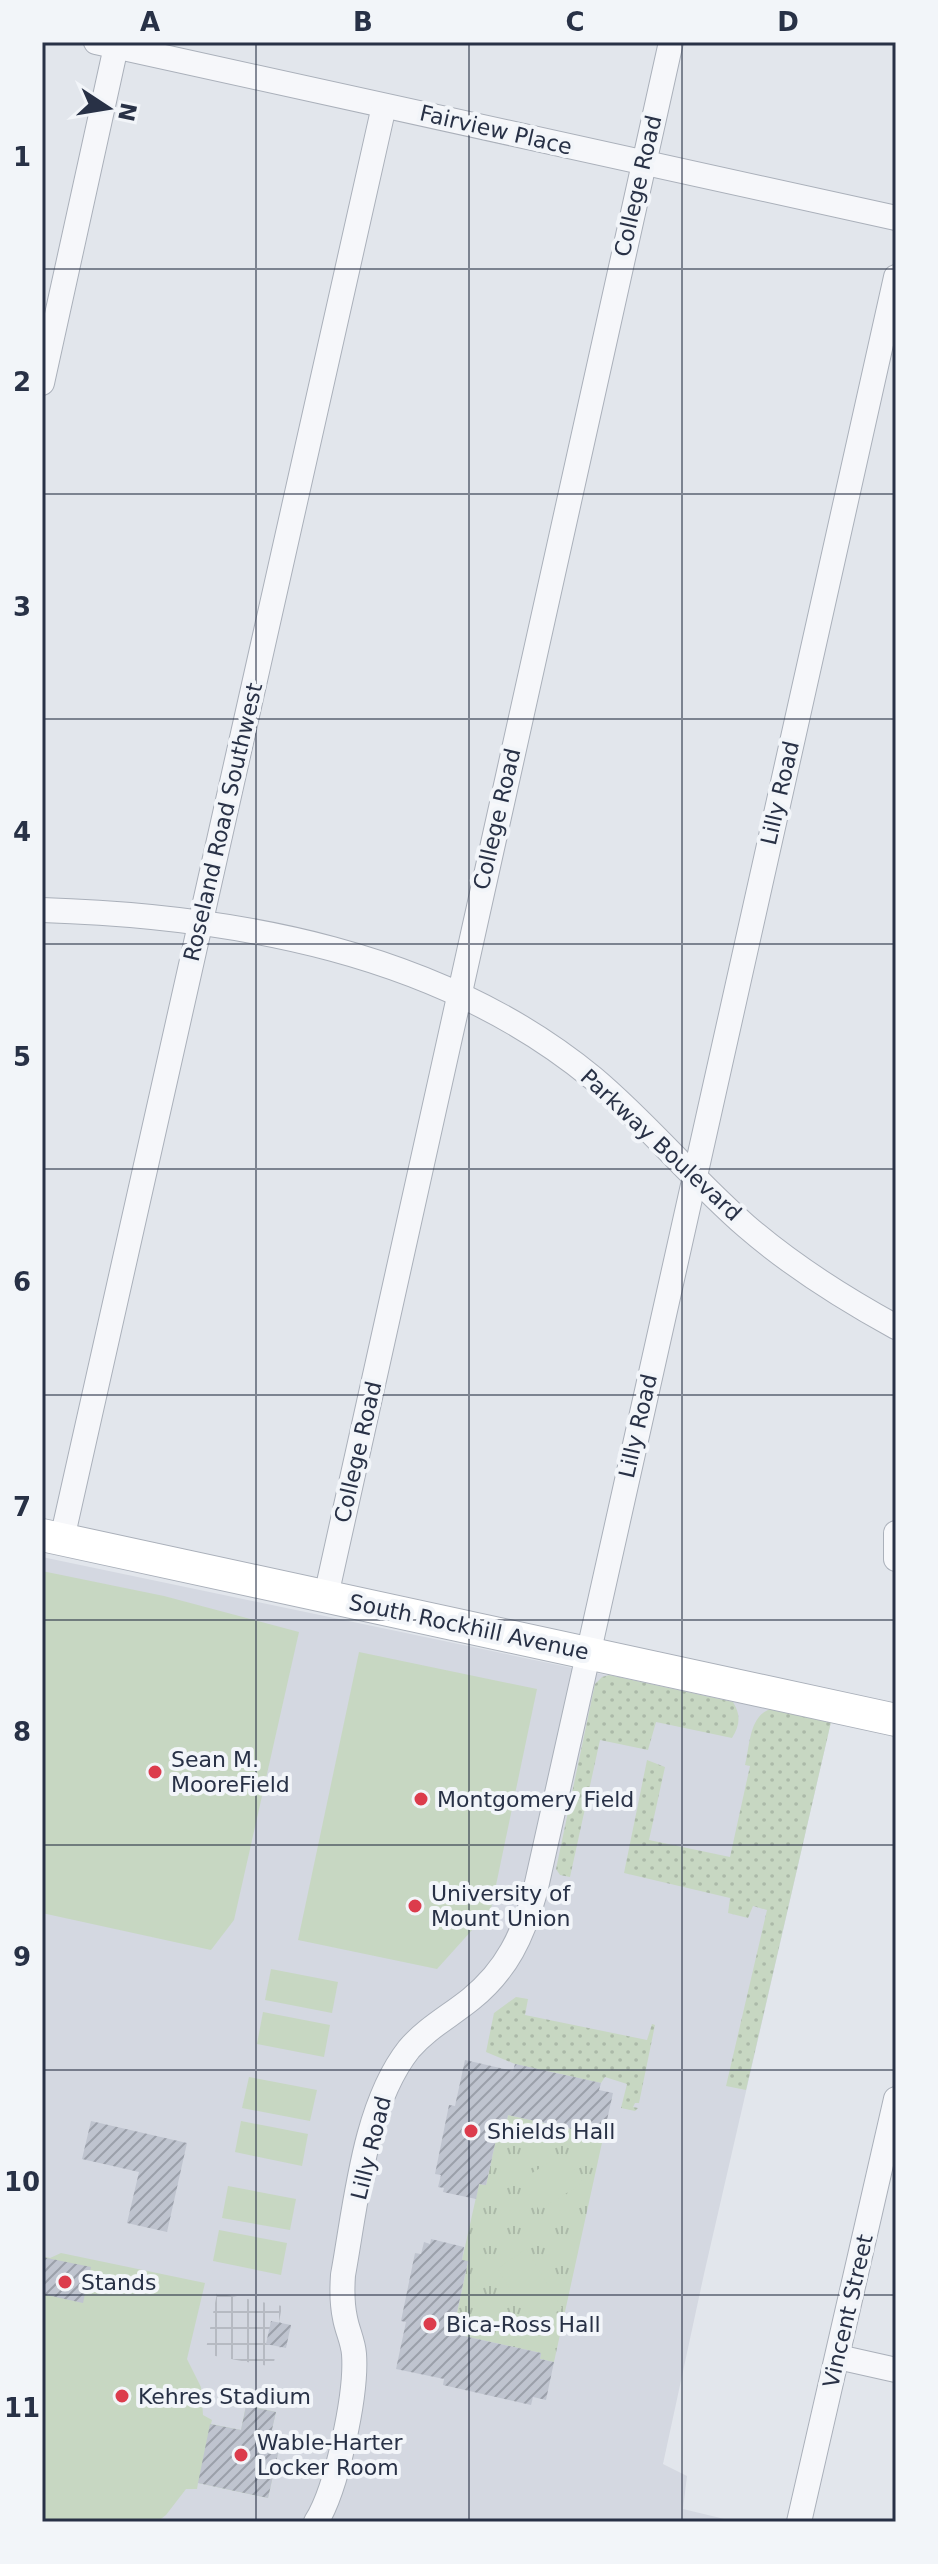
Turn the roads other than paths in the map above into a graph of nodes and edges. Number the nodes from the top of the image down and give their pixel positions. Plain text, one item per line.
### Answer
1 (671, 42) edge
2 (110, 43) edge
3 (384, 106) junction
4 (644, 163) junction
5 (896, 218) edge
6 (896, 277) edge
7 (42, 383) edge
8 (42, 910) edge
9 (200, 922) junction
10 (458, 994) junction
11 (695, 1174) junction
12 (896, 1327) edge
13 (896, 1533) edge
14 (52, 1537) edge
15 (896, 1559) edge
16 (326, 1596) junction
17 (588, 1653) junction
18 (896, 1720) edge
19 (896, 2099) edge
20 (838, 2357) junction
21 (896, 2370) edge
22 (316, 2522) edge
23 (799, 2522) edge

1 - 4 street, College Road
2 - 3 street, Fairview Place
2 - 7 street
3 - 4 street, Fairview Place
3 - 9 street, Roseland Road Southwest
4 - 5 street, Fairview Place
4 - 10 street, College Road
6 - 11 street, Lilly Road
8 - 9 street, Parkway Boulevard
9 - 10 street, Parkway Boulevard
9 - 14 street, Roseland Road Southwest
10 - 11 street, Parkway Boulevard
10 - 16 street, College Road
11 - 12 street, Parkway Boulevard
11 - 17 street, Lilly Road
13 - 15 street
14 - 16 street, South Rockhill Avenue
16 - 17 street, South Rockhill Avenue
17 - 18 street, South Rockhill Avenue
17 - 22 street, Lilly Road
19 - 20 street, Vincent Street
20 - 21 street
20 - 23 street, Vincent Street

